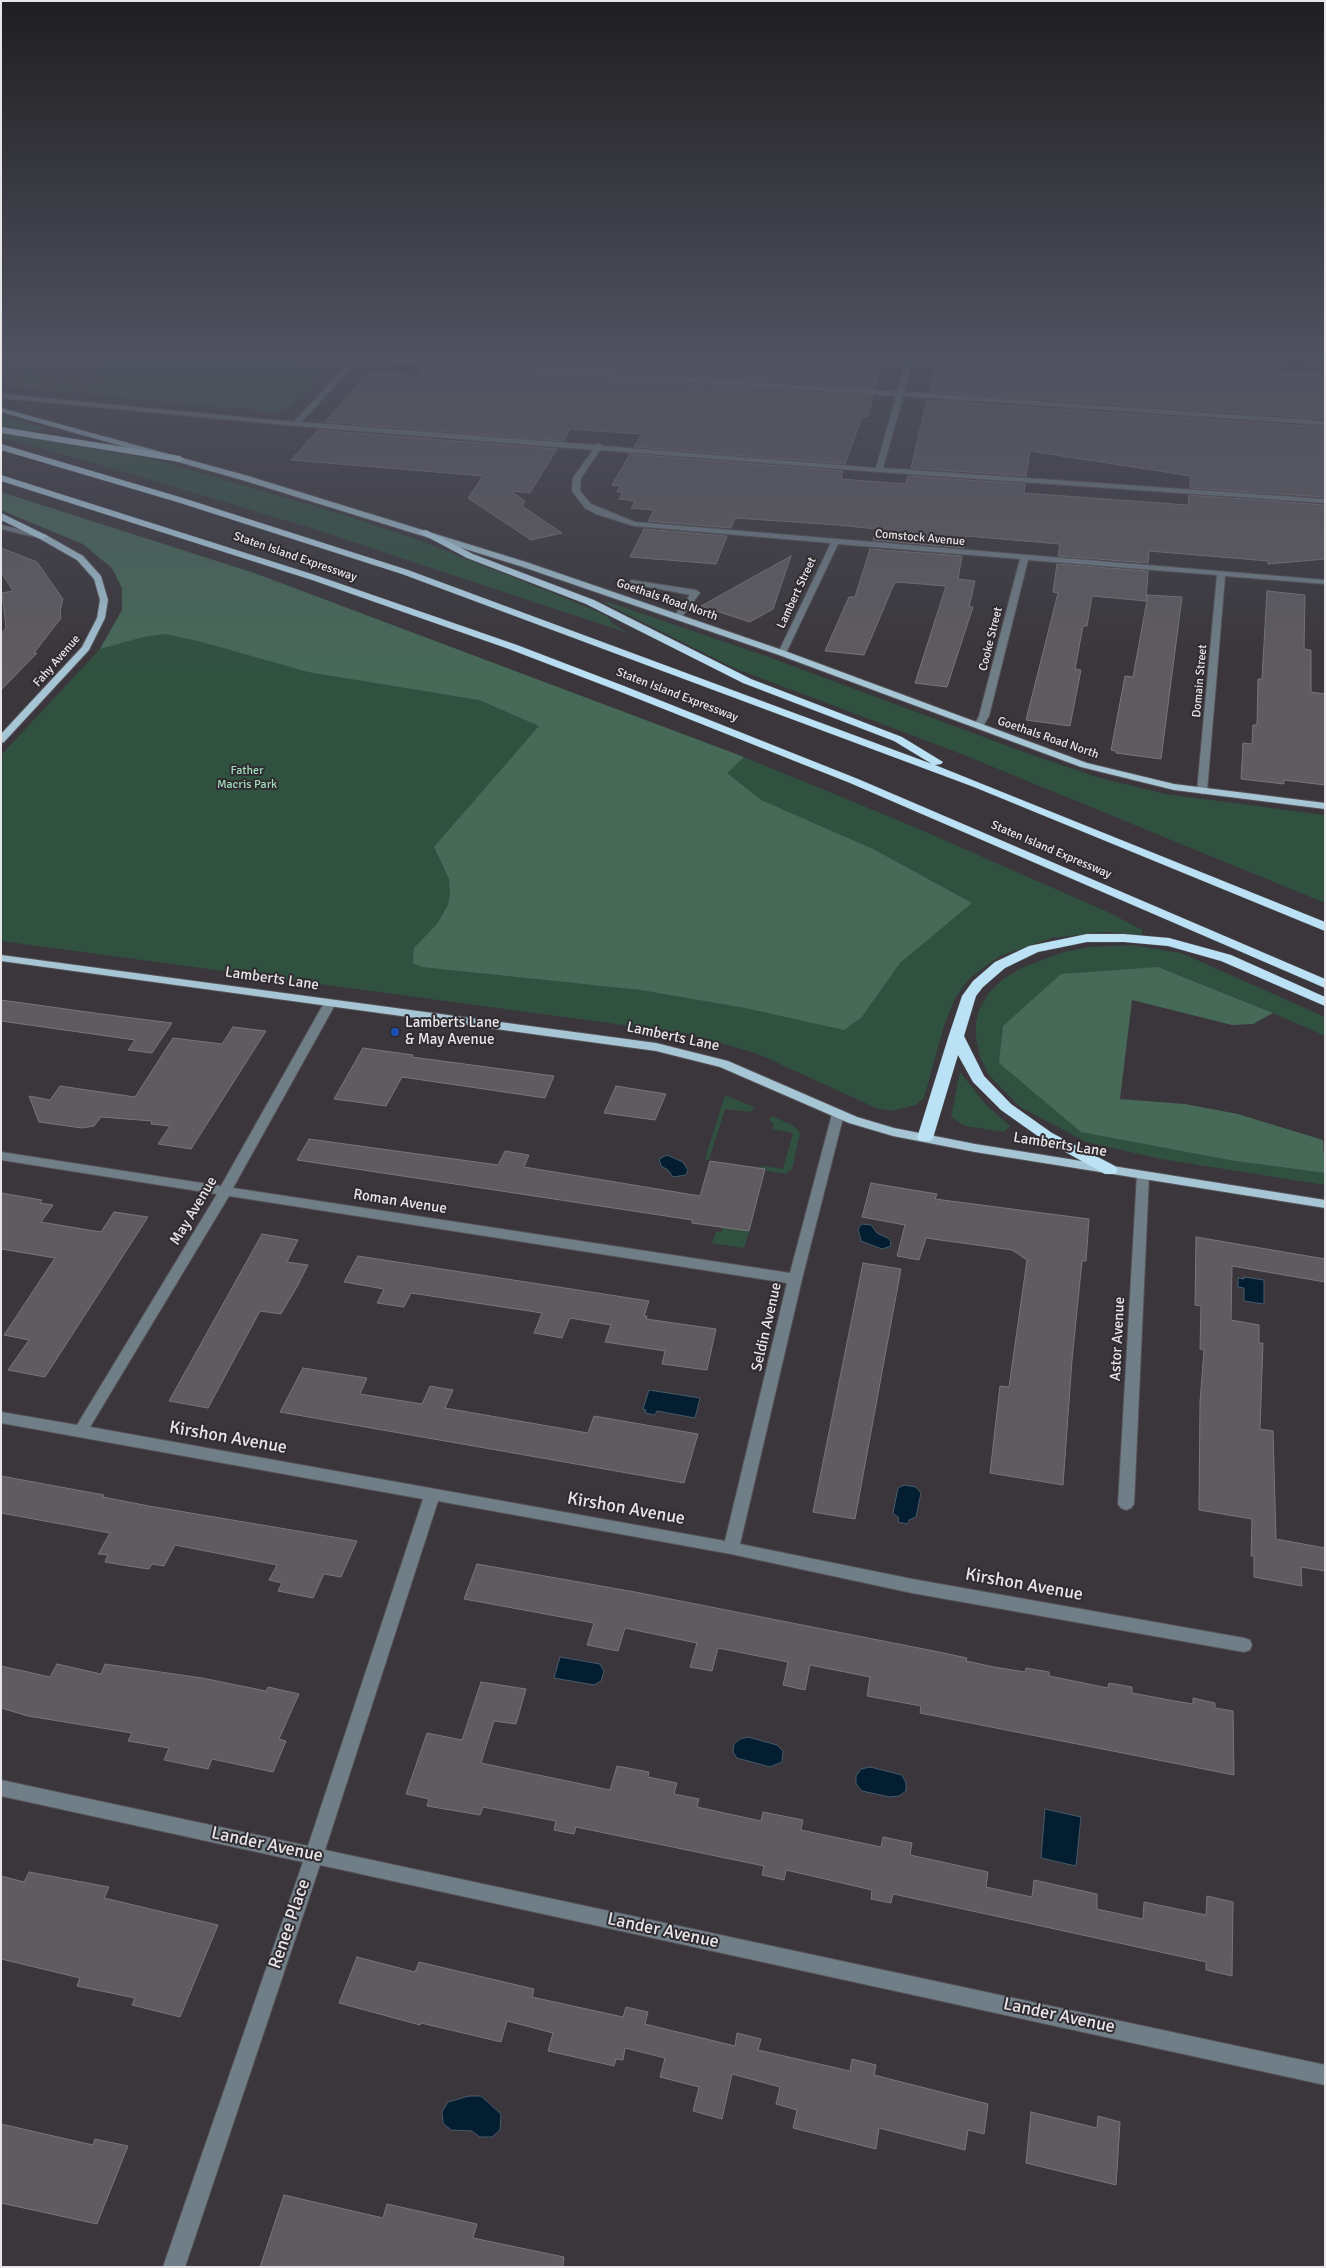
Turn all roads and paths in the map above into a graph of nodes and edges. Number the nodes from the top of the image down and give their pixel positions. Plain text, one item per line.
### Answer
1 (44, 460) edge
2 (183, 460) edge
3 (590, 460) edge
4 (760, 460) edge
5 (882, 460) edge
6 (879, 470) junction
7 (1, 478) edge
8 (1325, 501) edge
9 (1, 516) edge
10 (1, 526) edge
11 (14, 530) junction
12 (423, 532) junction
13 (1, 536) edge
14 (43, 537) junction
15 (835, 542) junction
16 (1025, 557) junction
17 (1221, 573) junction
18 (634, 582) dead end
19 (1325, 582) edge
20 (678, 616) junction
21 (782, 653) junction
22 (979, 726) junction
23 (1, 740) edge
24 (978, 785) junction
25 (1202, 791) junction
26 (1325, 806) edge
27 (1325, 927) edge
28 (1, 958) edge
29 (1325, 984) edge
30 (1325, 1002) edge
31 (330, 1003) junction
32 (956, 1034) junction
33 (838, 1114) junction
34 (925, 1138) junction
35 (1, 1156) edge
36 (1110, 1170) junction
37 (1143, 1175) junction
38 (225, 1191) junction
39 (1325, 1204) edge
40 (795, 1279) junction
41 (1, 1418) edge
42 (80, 1432) junction
43 (432, 1496) junction
44 (1126, 1504) dead end
45 (731, 1548) junction
46 (1244, 1645) dead end
47 (1, 1788) edge
48 (314, 1855) junction
49 (1325, 2075) edge
50 (174, 2267) edge

1 - 24 highway, Staten Island Expressway
2 - 12 main road, Goethals Road North
3 - 15 street, Comstock Avenue
4 - 6 street
5 - 6 street
6 - 8 street
7 - 29 highway, Staten Island Expressway
9 - 14 highway
10 - 11 street, Fahy Avenue
11 - 13 street
11 - 14 street, Fahy Avenue
12 - 20 main road, Goethals Road North
12 - 24 highway
14 - 23 main road, Fahy Avenue
15 - 16 street, Comstock Avenue
15 - 21 street, Lambert Street
16 - 17 street, Comstock Avenue
16 - 22 street, Cooke Street
17 - 19 street, Comstock Avenue
17 - 25 street, Domain Street
18 - 20 street
20 - 21 main road, Goethals Road North
21 - 22 main road, Goethals Road North
22 - 25 main road, Goethals Road North
24 - 27 highway, Staten Island Expressway
25 - 26 main road, Goethals Road North
28 - 31 main road, Lamberts Lane
30 - 32 highway
31 - 33 main road, Lamberts Lane
31 - 38 street, May Avenue
32 - 34 highway
32 - 36 highway
33 - 34 main road, Lamberts Lane
33 - 40 street, Seldin Avenue
34 - 36 main road, Lamberts Lane
35 - 38 street, Roman Avenue
36 - 37 main road, Lamberts Lane
37 - 39 main road, Lamberts Lane
37 - 44 street, Astor Avenue
38 - 40 street, Roman Avenue
38 - 42 street, May Avenue
40 - 45 street, Seldin Avenue
41 - 42 street, Kirshon Avenue
42 - 43 street, Kirshon Avenue
43 - 45 street, Kirshon Avenue
43 - 48 street, Renee Place
45 - 46 street, Kirshon Avenue
47 - 48 street, Lander Avenue
48 - 49 street, Lander Avenue
48 - 50 street, Renee Place

